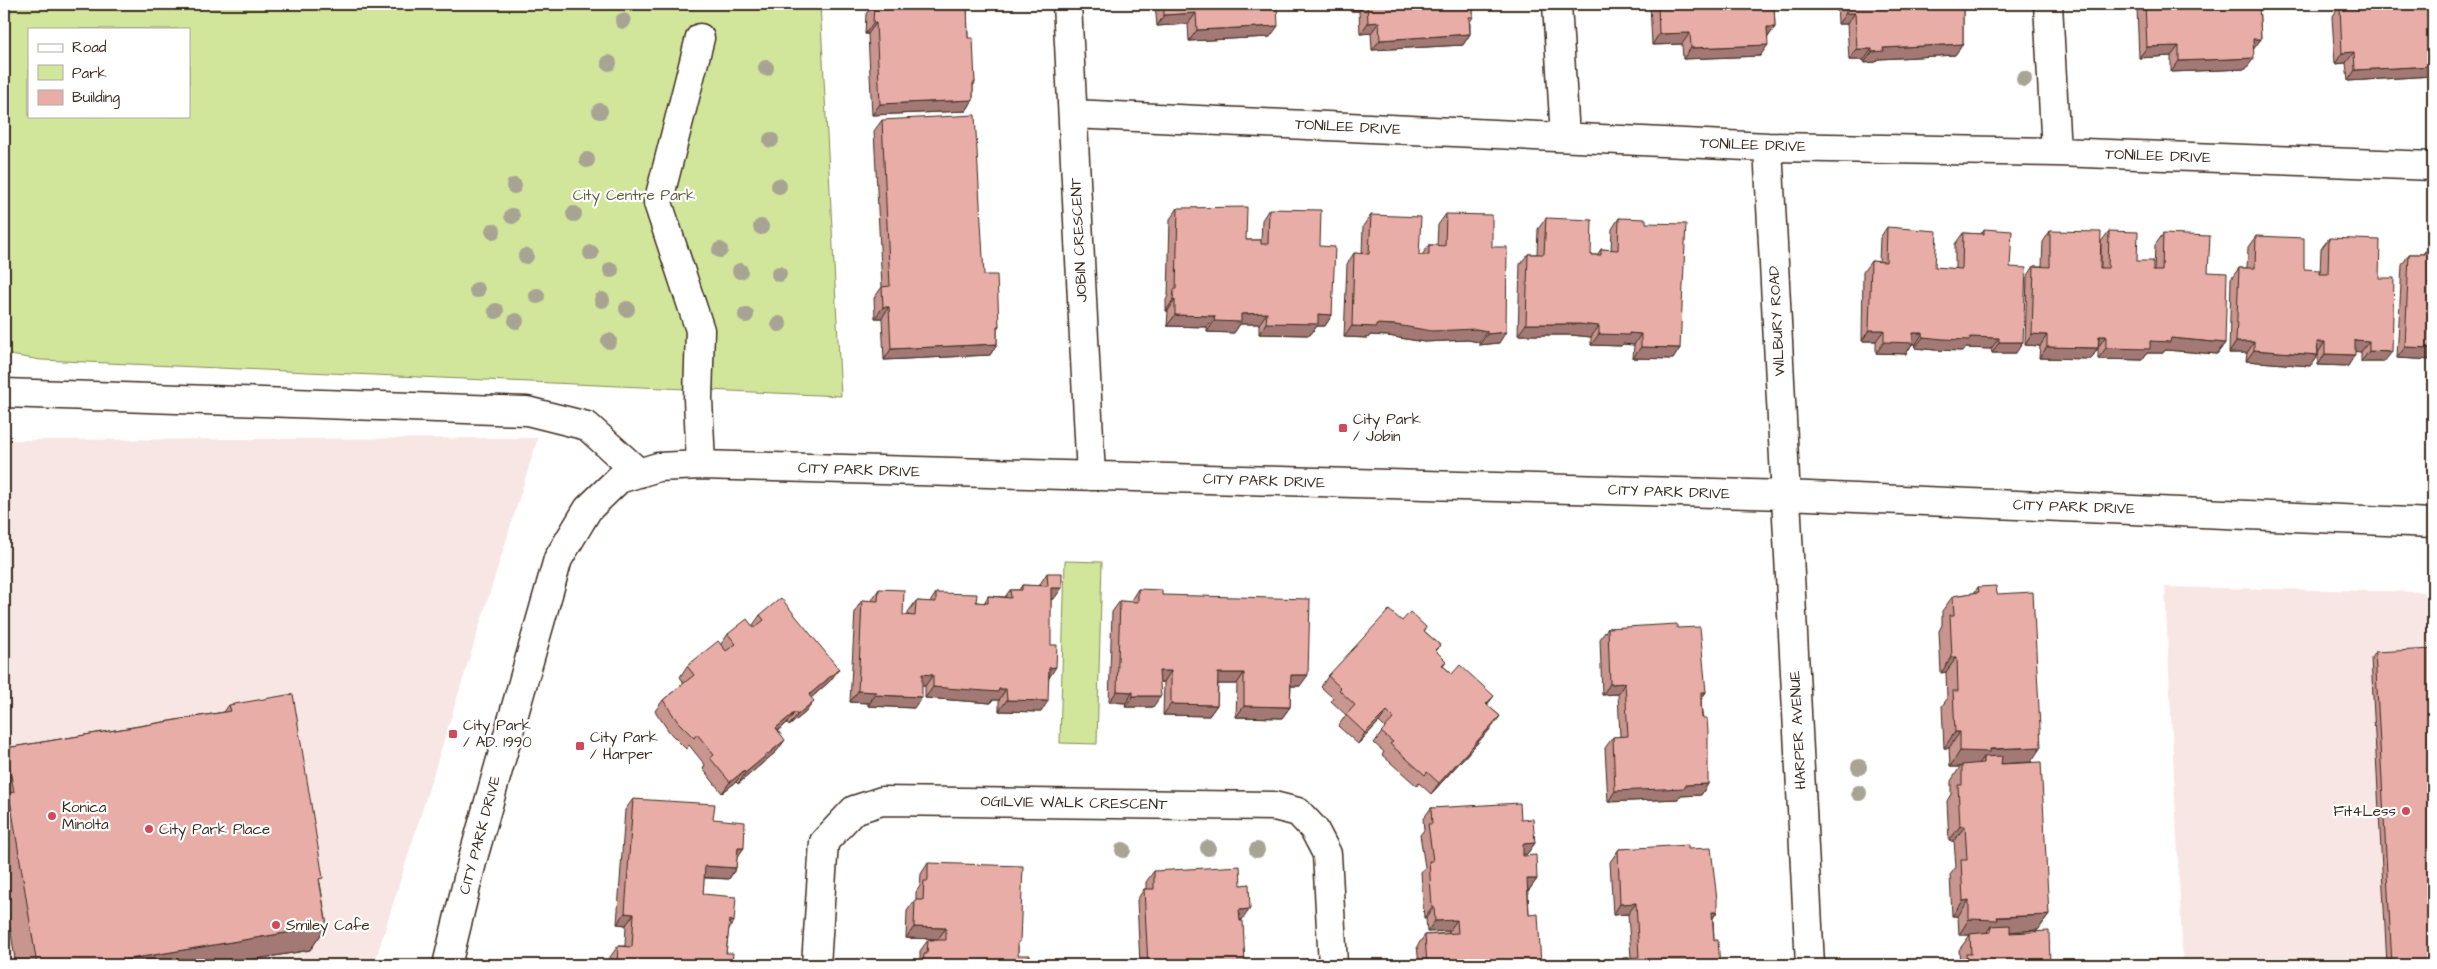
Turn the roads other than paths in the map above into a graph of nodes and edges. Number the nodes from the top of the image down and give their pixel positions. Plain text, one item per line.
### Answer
1 (1067, 4) edge
2 (1557, 4) edge
3 (2048, 4) edge
4 (700, 38) dead end
5 (1072, 114) junction
6 (1565, 137) junction
7 (1768, 147) junction
8 (2056, 152) junction
9 (2433, 166) edge
10 (4, 393) edge
11 (701, 465) junction
12 (639, 473) junction
13 (1090, 476) junction
14 (1786, 495) junction
15 (2433, 523) edge
16 (447, 965) edge
17 (816, 965) edge
18 (1333, 965) edge
19 (1810, 965) edge

1 - 5 street, JOBIN CRESCENT
2 - 6 street
3 - 8 street
4 - 11 street
5 - 6 street, TONILEE DRIVE
5 - 13 street, JOBIN CRESCENT
6 - 7 street, TONILEE DRIVE
7 - 8 street, TONILEE DRIVE
7 - 14 street, WILBURY ROAD
8 - 9 street, TONILEE DRIVE
10 - 12 street
11 - 12 street, CITY PARK DRIVE
11 - 13 street, CITY PARK DRIVE
12 - 16 street, CITY PARK DRIVE
13 - 14 street, CITY PARK DRIVE
14 - 15 street, CITY PARK DRIVE
14 - 19 street, HARPER AVENUE
17 - 18 street, OGILVIE WALK CRESCENT

